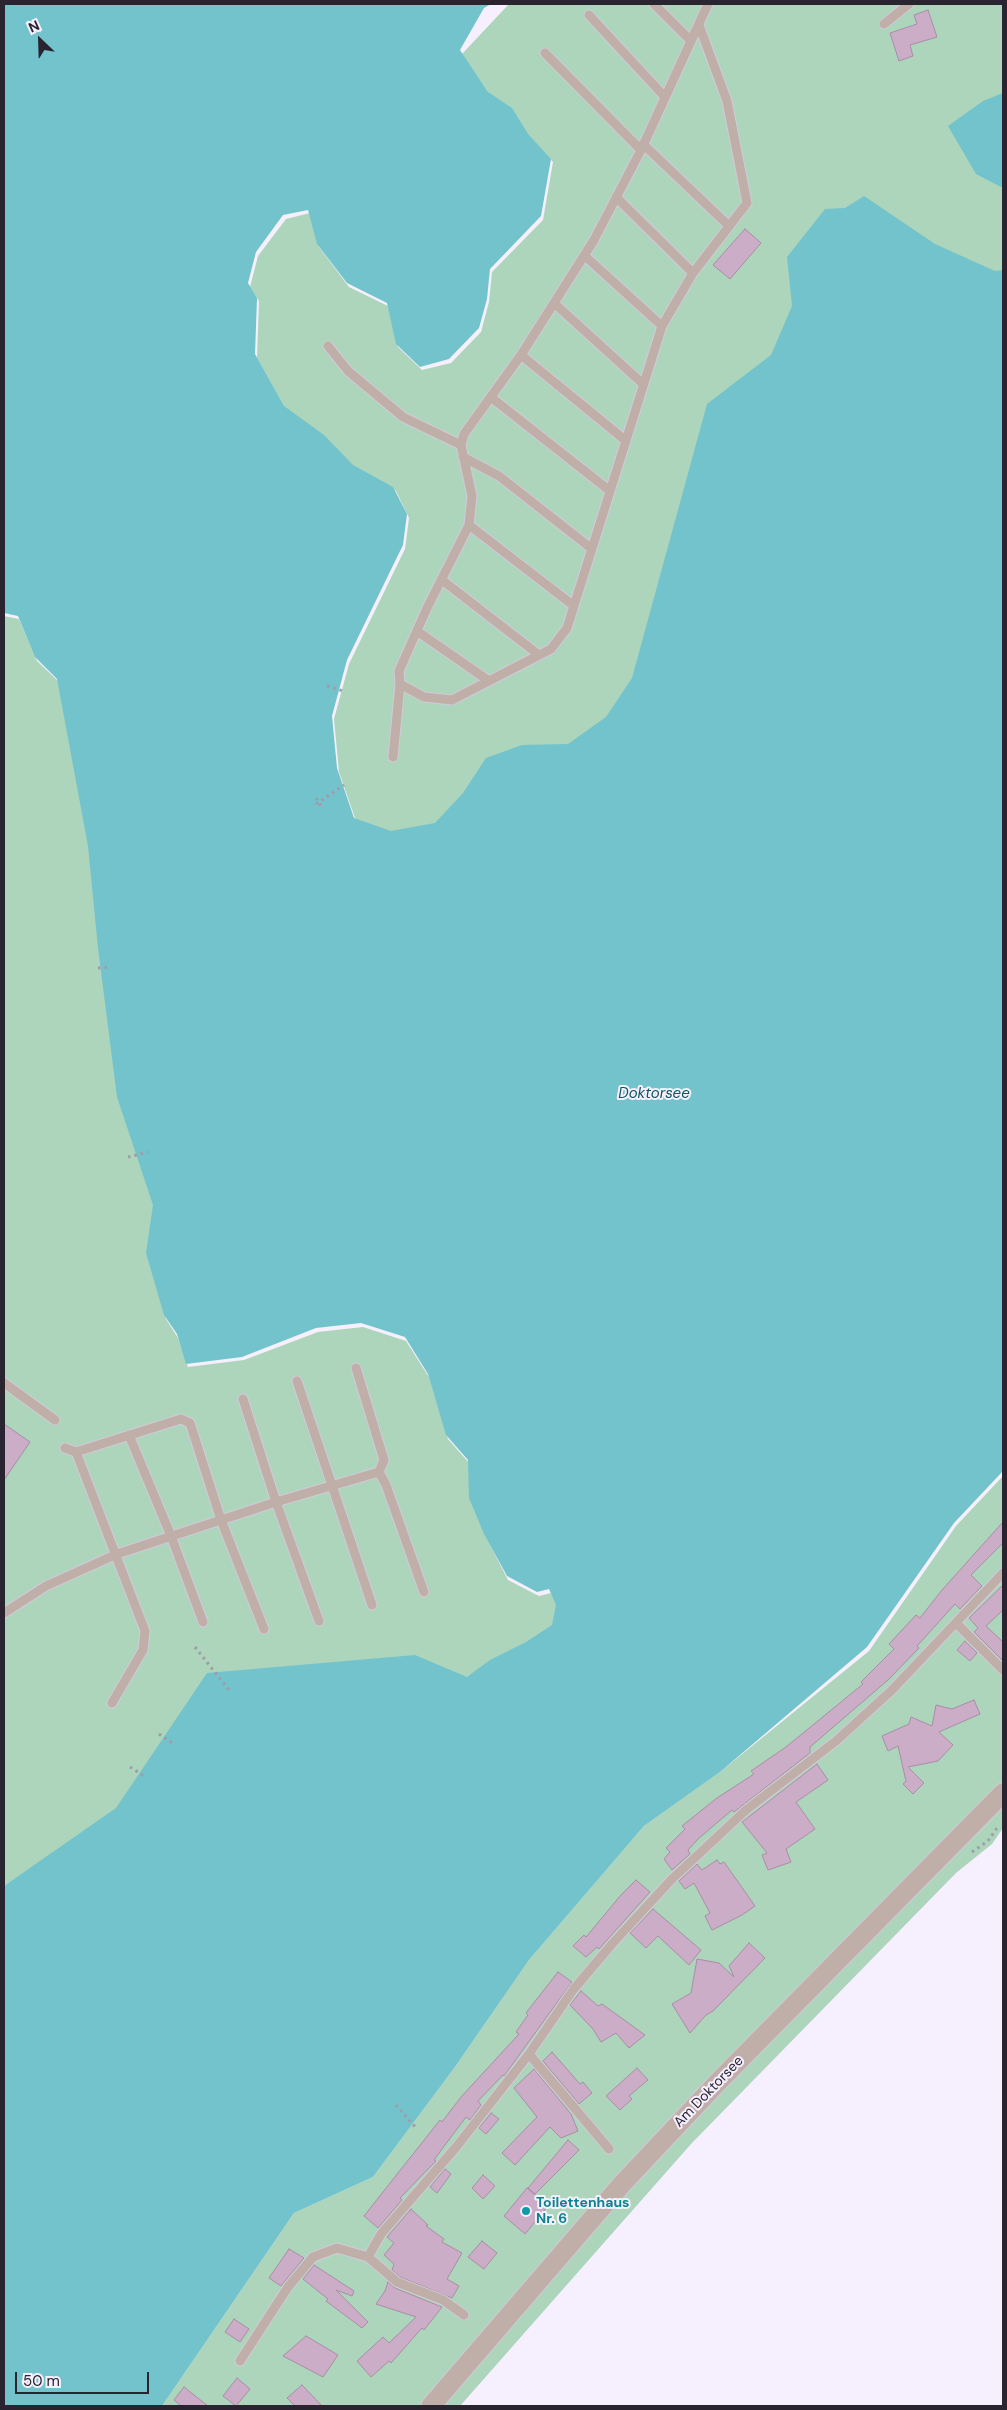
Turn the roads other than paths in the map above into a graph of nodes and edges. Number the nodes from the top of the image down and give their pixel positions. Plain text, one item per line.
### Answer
1 (654, 4) edge
2 (708, 4) edge
3 (910, 4) edge
4 (589, 15) dead end
5 (884, 24) dead end
6 (699, 25) junction
7 (691, 41) junction
8 (545, 53) dead end
9 (664, 96) junction
10 (642, 147) junction
11 (616, 197) junction
12 (729, 226) junction
13 (585, 256) junction
14 (693, 273) junction
15 (554, 303) junction
16 (662, 326) junction
17 (328, 346) dead end
18 (521, 355) junction
19 (643, 384) junction
20 (492, 398) junction
21 (625, 440) junction
22 (461, 445) junction
23 (463, 457) junction
24 (610, 491) junction
25 (470, 525) junction
26 (592, 549) junction
27 (442, 580) junction
28 (574, 606) junction
29 (417, 630) junction
30 (539, 655) junction
31 (489, 681) junction
32 (400, 684) junction
33 (393, 757) dead end
34 (356, 1368) dead end
35 (297, 1381) dead end
36 (4, 1384) edge
37 (243, 1399) dead end
38 (55, 1420) dead end
39 (129, 1435) junction
40 (65, 1448) dead end
41 (76, 1452) junction
42 (379, 1472) junction
43 (331, 1485) junction
44 (276, 1502) junction
45 (222, 1520) junction
46 (171, 1536) junction
47 (118, 1554) junction
48 (1003, 1574) edge
49 (424, 1592) dead end
50 (372, 1605) dead end
51 (4, 1613) edge
52 (319, 1621) dead end
53 (203, 1622) dead end
54 (956, 1623) junction
55 (264, 1629) dead end
56 (1003, 1670) edge
57 (112, 1703) dead end
58 (1003, 1793) edge
59 (529, 2054) junction
60 (609, 2149) dead end
61 (368, 2257) junction
62 (464, 2315) dead end
63 (240, 2361) dead end
64 (431, 2406) edge

1 - 7 lane
2 - 6 lane
3 - 5 lane
4 - 9 lane
6 - 7 lane
6 - 12 lane
7 - 9 lane
8 - 10 lane
9 - 10 lane
10 - 11 lane
10 - 12 lane
11 - 13 lane
11 - 14 lane
12 - 14 lane
13 - 15 lane
13 - 16 lane
14 - 16 lane
15 - 18 lane
15 - 19 lane
16 - 19 lane
17 - 22 lane
18 - 20 lane
18 - 21 lane
19 - 21 lane
20 - 22 lane
20 - 24 lane
21 - 24 lane
22 - 23 lane
23 - 25 lane
23 - 26 lane
24 - 26 lane
25 - 27 lane
25 - 28 lane
26 - 28 lane
27 - 29 lane
27 - 30 lane
28 - 30 lane
29 - 31 lane
29 - 32 lane
30 - 31 lane
31 - 32 lane
32 - 33 lane
34 - 42 lane
35 - 43 lane
36 - 38 lane
37 - 44 lane
39 - 41 lane
39 - 45 lane
39 - 46 lane
40 - 41 lane
41 - 47 lane
42 - 43 lane
42 - 49 lane
43 - 44 lane
43 - 50 lane
44 - 45 lane
44 - 52 lane
45 - 46 lane
45 - 55 lane
46 - 47 lane
46 - 53 lane
47 - 51 lane
47 - 57 lane
48 - 54 lane
54 - 56 lane
54 - 59 lane
58 - 64 street, Am Doktorsee
59 - 60 lane
59 - 61 lane
61 - 62 lane
61 - 63 lane

